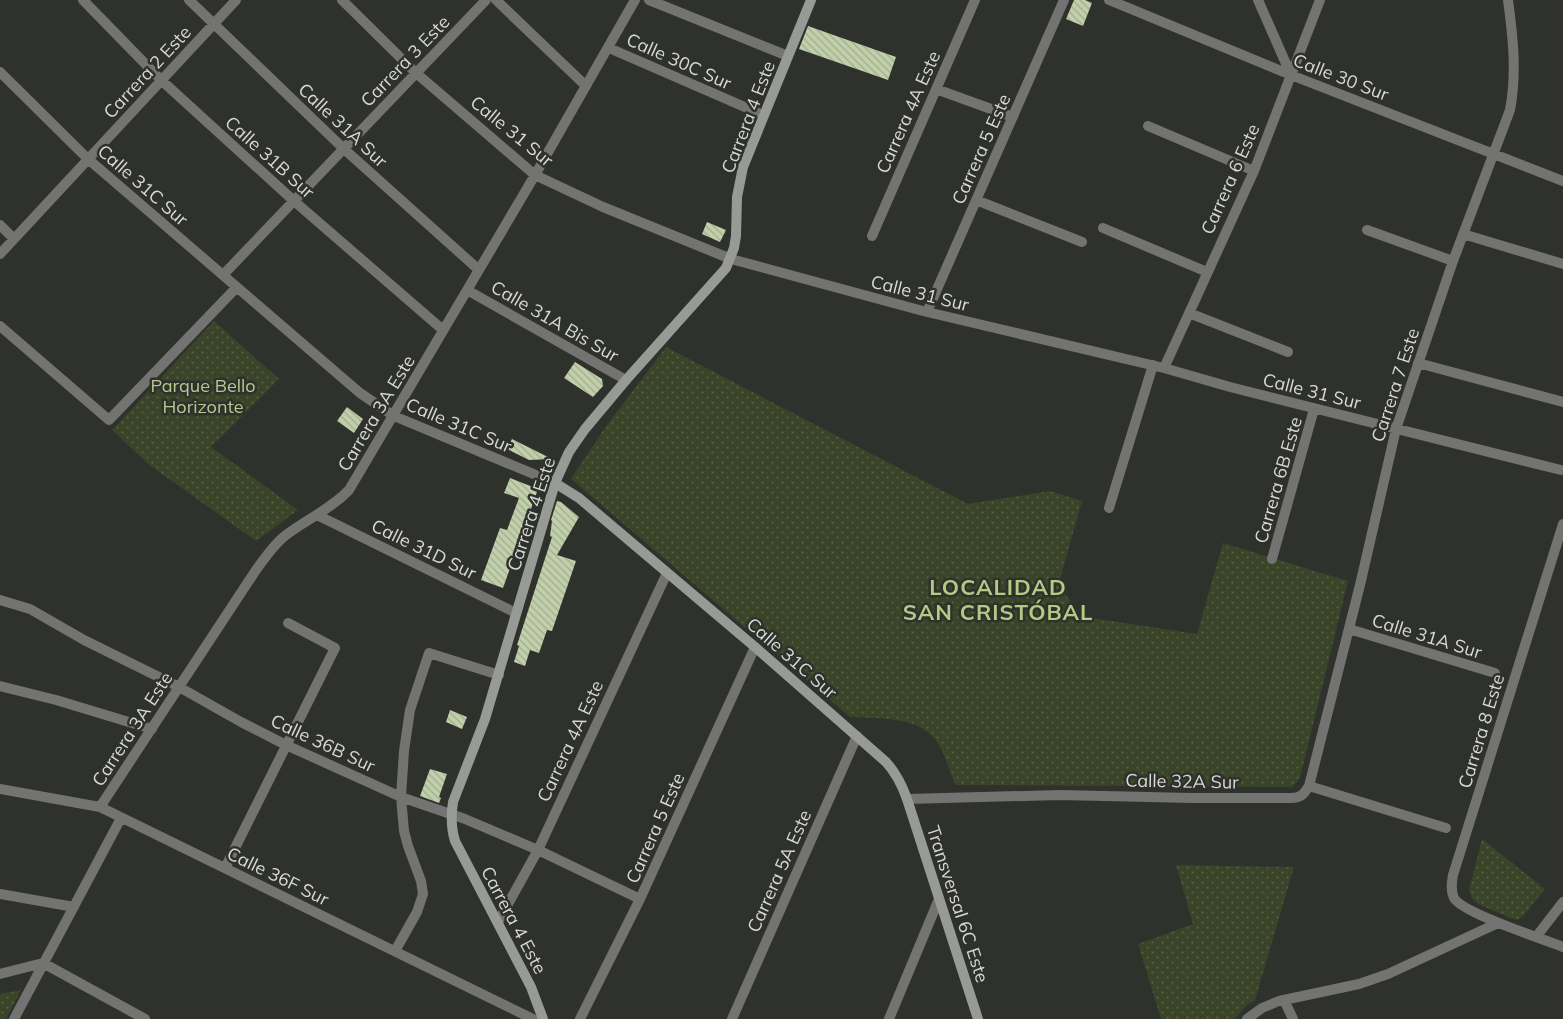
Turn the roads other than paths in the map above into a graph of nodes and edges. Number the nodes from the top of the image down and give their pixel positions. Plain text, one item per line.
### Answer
1 (83, 0) edge
2 (189, 0) edge
3 (236, 0) edge
4 (342, 0) edge
5 (486, 0) edge
6 (496, 0) edge
7 (635, 0) edge
8 (649, 0) edge
9 (811, 0) edge
10 (975, 0) edge
11 (1064, 0) edge
12 (1109, 0) edge
13 (1258, 0) edge
14 (1320, 0) edge
15 (1508, 0) edge
16 (213, 25) junction
17 (609, 48) junction
18 (788, 56) junction
19 (0, 72) edge
20 (416, 73) junction
21 (1291, 75) junction
22 (161, 80) junction
23 (586, 86) junction
24 (936, 90) junction
25 (763, 115) junction
26 (1012, 117) junction
27 (1148, 126) dead end
28 (344, 149) junction
29 (1494, 153) junction
30 (88, 159) junction
31 (1254, 171) junction
32 (535, 175) junction
33 (1563, 181) edge
34 (976, 200) junction
35 (294, 201) junction
36 (0, 225) edge
37 (1103, 228) dead end
38 (1367, 230) dead end
39 (1463, 234) junction
40 (872, 236) dead end
41 (14, 239) junction
42 (1082, 242) dead end
43 (0, 254) edge
44 (731, 259) junction
45 (1453, 261) junction
46 (1563, 264) edge
47 (479, 270) junction
48 (1207, 272) junction
49 (222, 275) junction
50 (237, 287) junction
51 (467, 290) junction
52 (927, 312) junction
53 (1189, 313) junction
54 (0, 326) edge
55 (443, 330) junction
56 (1288, 352) dead end
57 (1418, 362) junction
58 (1153, 365) junction
59 (1164, 368) junction
60 (626, 380) junction
61 (1563, 402) edge
62 (1314, 409) junction
63 (394, 416) junction
64 (1396, 428) junction
65 (1561, 470) dead end
66 (555, 483) junction
67 (1109, 508) dead end
68 (317, 515) junction
69 (1563, 524) edge
70 (1272, 559) dead end
71 (667, 573) junction
72 (0, 600) edge
73 (516, 613) junction
74 (288, 623) dead end
75 (1349, 629) junction
76 (755, 647) junction
77 (1495, 673) dead end
78 (499, 675) junction
79 (0, 686) edge
80 (179, 687) junction
81 (152, 729) junction
82 (857, 736) junction
83 (286, 745) junction
84 (1309, 786) junction
85 (0, 789) edge
86 (401, 797) junction
87 (906, 799) junction
88 (100, 807) junction
89 (451, 814) junction
90 (120, 818) junction
91 (1446, 828) dead end
92 (538, 850) junction
93 (225, 868) junction
94 (0, 894) edge
95 (640, 899) junction
96 (939, 899) junction
97 (1563, 902) edge
98 (74, 907) junction
99 (498, 922) junction
100 (1498, 923) junction
101 (1536, 937) junction
102 (1563, 947) edge
103 (394, 951) junction
104 (43, 963) junction
105 (0, 974) edge
106 (1284, 1000) junction
107 (14, 1019) edge
108 (145, 1019) edge
109 (533, 1019) edge
110 (543, 1019) edge
111 (580, 1019) edge
112 (732, 1019) edge
113 (889, 1019) edge
114 (978, 1019) edge
115 (1247, 1019) edge
116 (1293, 1019) edge

1 - 22 street, Calle 31B Sur
2 - 16 street, Calle 31A Sur
3 - 16 street, Carrera 2 Este
4 - 20 street, Calle 31 Sur
5 - 20 street, Carrera 3 Este
6 - 23 street
7 - 17 street, Carrera 3A Este
8 - 18 street
9 - 18 street, Carrera 4 Este
10 - 24 street, Carrera 4A Este
11 - 26 street, Carrera 5 Este
12 - 21 street, Calle 30 Sur
13 - 21 street
14 - 21 street, Carrera 6 Este
15 - 29 street, Carrera 7 Este
16 - 22 street, Carrera 2 Este
16 - 28 street, Calle 31A Sur
17 - 23 street, Carrera 3A Este
17 - 25 street, Calle 30C Sur
18 - 25 street, Carrera 4 Este
19 - 30 street, Calle 31C Sur
20 - 28 street, Carrera 3 Este
20 - 32 street, Calle 31 Sur
21 - 29 street, Calle 30 Sur
21 - 31 street, Carrera 6 Este
22 - 30 street, Carrera 2 Este
22 - 35 street, Calle 31B Sur
23 - 32 street, Carrera 3A Este
24 - 26 street
24 - 40 street, Carrera 4A Este
25 - 44 street, Carrera 4 Este
26 - 34 street, Carrera 5 Este
27 - 31 street
28 - 35 street, Carrera 3 Este
28 - 47 street, Calle 31A Sur
29 - 33 street, Calle 30 Sur
29 - 39 street, Carrera 7 Este
30 - 41 street, Carrera 2 Este
30 - 49 street, Calle 31C Sur
31 - 48 street, Carrera 6 Este
32 - 44 street, Calle 31 Sur
32 - 47 street, Carrera 3A Este
34 - 42 street
34 - 52 street, Carrera 5 Este
35 - 49 street, Carrera 3 Este
35 - 55 street, Calle 31B Sur
36 - 41 street
37 - 48 street
38 - 45 street
39 - 45 street, Carrera 7 Este
39 - 46 street
41 - 43 street, Carrera 2 Este
44 - 52 street, Calle 31 Sur
44 - 60 street, Carrera 4 Este
45 - 57 street, Carrera 7 Este
47 - 51 street, Carrera 3A Este
48 - 53 street, Carrera 6 Este
49 - 50 street, Calle 31C Sur
50 - 54 street
50 - 63 street, Calle 31C Sur
51 - 55 street, Carrera 3A Este
51 - 60 street, Calle 31A Bis Sur
52 - 58 street, Calle 31 Sur
53 - 56 street
53 - 59 street, Carrera 6 Este
55 - 63 street, Carrera 3A Este
57 - 61 street
57 - 64 street, Carrera 7 Este
58 - 59 street, Calle 31 Sur
58 - 67 street
59 - 62 street, Calle 31 Sur
60 - 66 street, Carrera 4 Este
62 - 64 street, Calle 31 Sur
62 - 70 street, Carrera 6B Este
63 - 66 street, Calle 31C Sur
63 - 68 street, Carrera 3A Este
64 - 65 street, Calle 31 Sur
64 - 75 street, Carrera 7 Este
66 - 71 street, Calle 31C Sur
66 - 73 street, Carrera 4 Este
68 - 73 street, Calle 31D Sur
68 - 80 street, Carrera 3A Este
69 - 100 street, Carrera 8 Este
71 - 76 street, Calle 31C Sur
71 - 92 street, Carrera 4A Este
72 - 80 street, Calle 36B Sur
73 - 78 street, Carrera 4 Este
74 - 83 street
75 - 77 street, Calle 31A Sur
75 - 84 street, Carrera 7 Este
76 - 82 street, Calle 31C Sur
76 - 95 street, Carrera 5 Este
78 - 86 street
78 - 89 street, Carrera 4 Este
79 - 81 street
80 - 81 street, Carrera 3A Este
80 - 83 street, Calle 36B Sur
81 - 88 street, Carrera 3A Este
82 - 87 street, Calle 31C Sur
82 - 112 street, Carrera 5A Este
83 - 86 street, Calle 36B Sur
83 - 93 street
84 - 87 street, Calle 32A Sur
84 - 91 street
85 - 88 street, Calle 36F Sur
86 - 89 street, Calle 36B Sur
86 - 103 street
87 - 96 street, Transversal 6C Este
88 - 90 street, Calle 36F Sur
89 - 92 street, Calle 36B Sur
89 - 99 street, Carrera 4 Este
90 - 93 street, Calle 36F Sur
90 - 98 street
92 - 95 street, Calle 36B Sur
92 - 99 street, Carrera 4A Este
93 - 103 street, Calle 36F Sur
94 - 98 street
95 - 111 street, Carrera 5 Este
96 - 113 street
96 - 114 street, Transversal 6C Este
97 - 101 street
98 - 104 street
99 - 110 street, Carrera 4 Este
100 - 101 street
100 - 106 street
101 - 102 street
103 - 109 street, Calle 36F Sur
104 - 105 street
104 - 107 street
104 - 108 street
106 - 115 street
106 - 116 street

